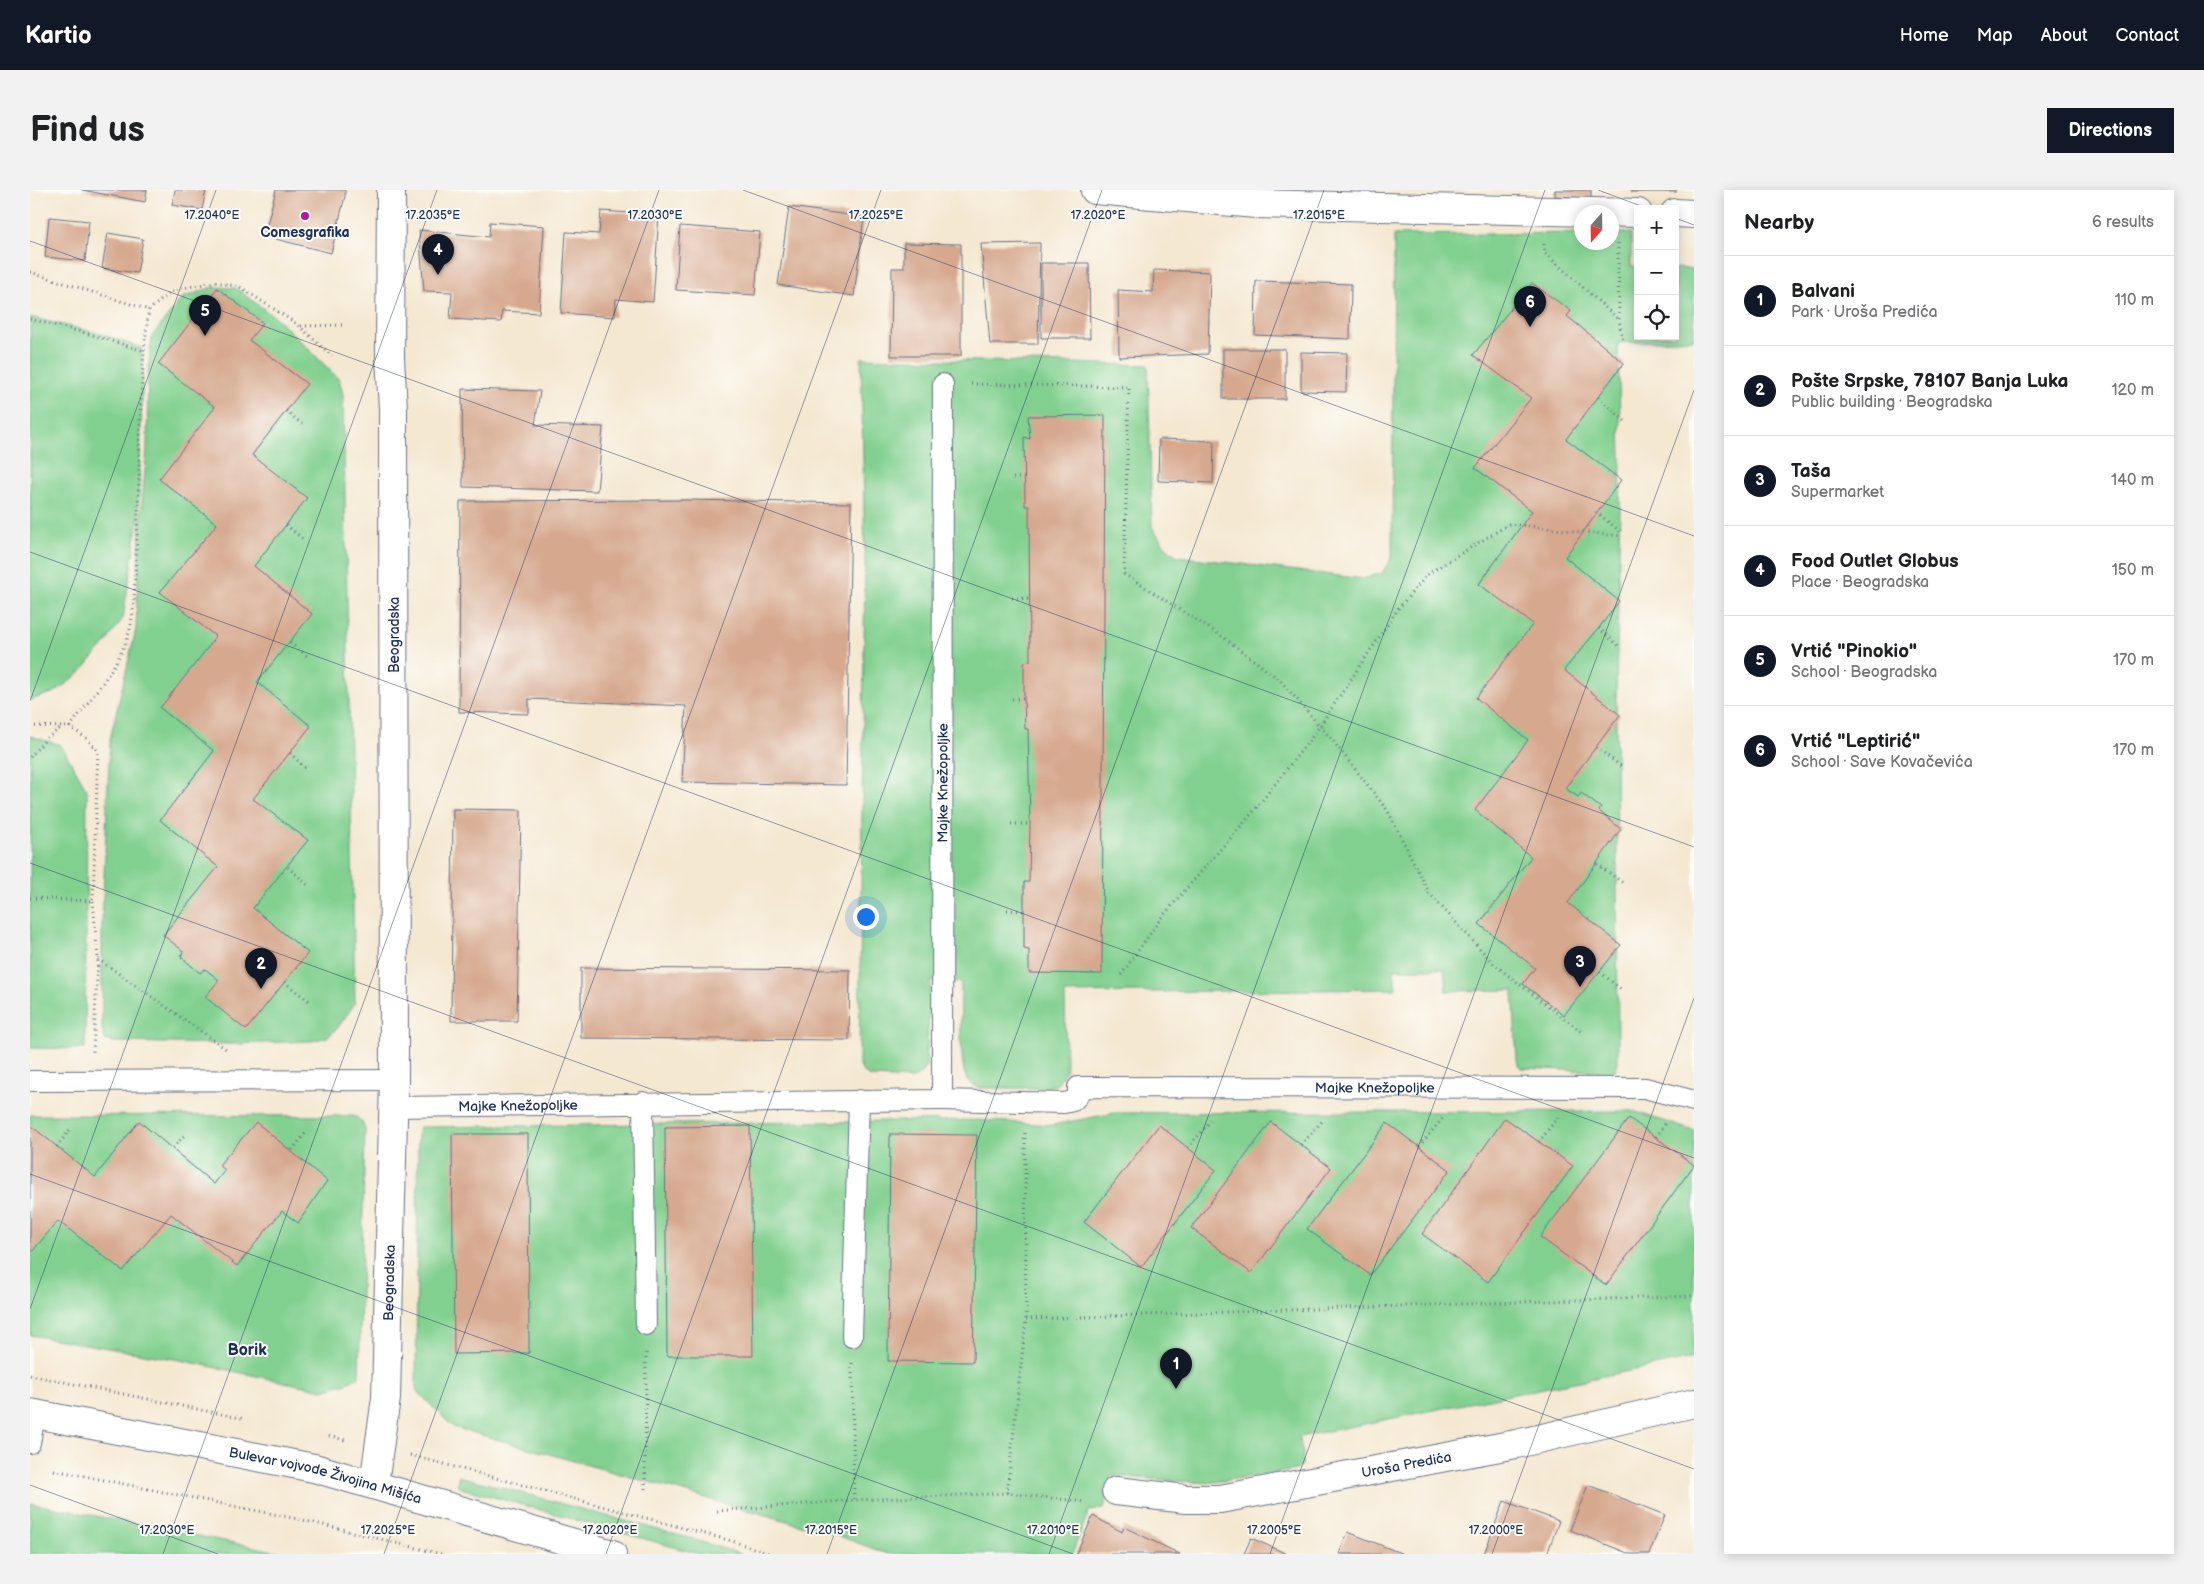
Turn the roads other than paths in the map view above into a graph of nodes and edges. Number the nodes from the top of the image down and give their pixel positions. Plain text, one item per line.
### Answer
1 (391, 190) edge
2 (1095, 190) edge
3 (1634, 212) edge
4 (1679, 213) edge
5 (1694, 214) edge
6 (943, 384) road end
7 (394, 1080) junction
8 (30, 1081) edge
9 (859, 1100) junction
10 (942, 1100) junction
11 (1694, 1101) edge
12 (643, 1102) junction
13 (394, 1107) junction
14 (646, 1325) road end
15 (852, 1338) road end
16 (1694, 1403) edge
17 (32, 1413) edge
18 (30, 1443) edge
19 (374, 1484) junction
20 (1104, 1497) road end
21 (612, 1554) edge

1 - 7 street, Beogradska
2 - 3 street
4 - 5 street
6 - 10 lane, Majke Knežopoljke
7 - 8 lane
7 - 13 street, Beogradska
9 - 10 lane, Majke Knežopoljke
9 - 12 lane, Majke Knežopoljke
9 - 15 lane
10 - 11 lane, Majke Knežopoljke
12 - 13 lane, Majke Knežopoljke
12 - 14 lane
13 - 19 street, Beogradska
16 - 20 street, Uroša Predića
17 - 18 lane, Bulevar vojvode Živojina Mišića
17 - 19 street, Bulevar vojvode Živojina Mišića
19 - 21 street, Bulevar vojvode Živojina Mišića

